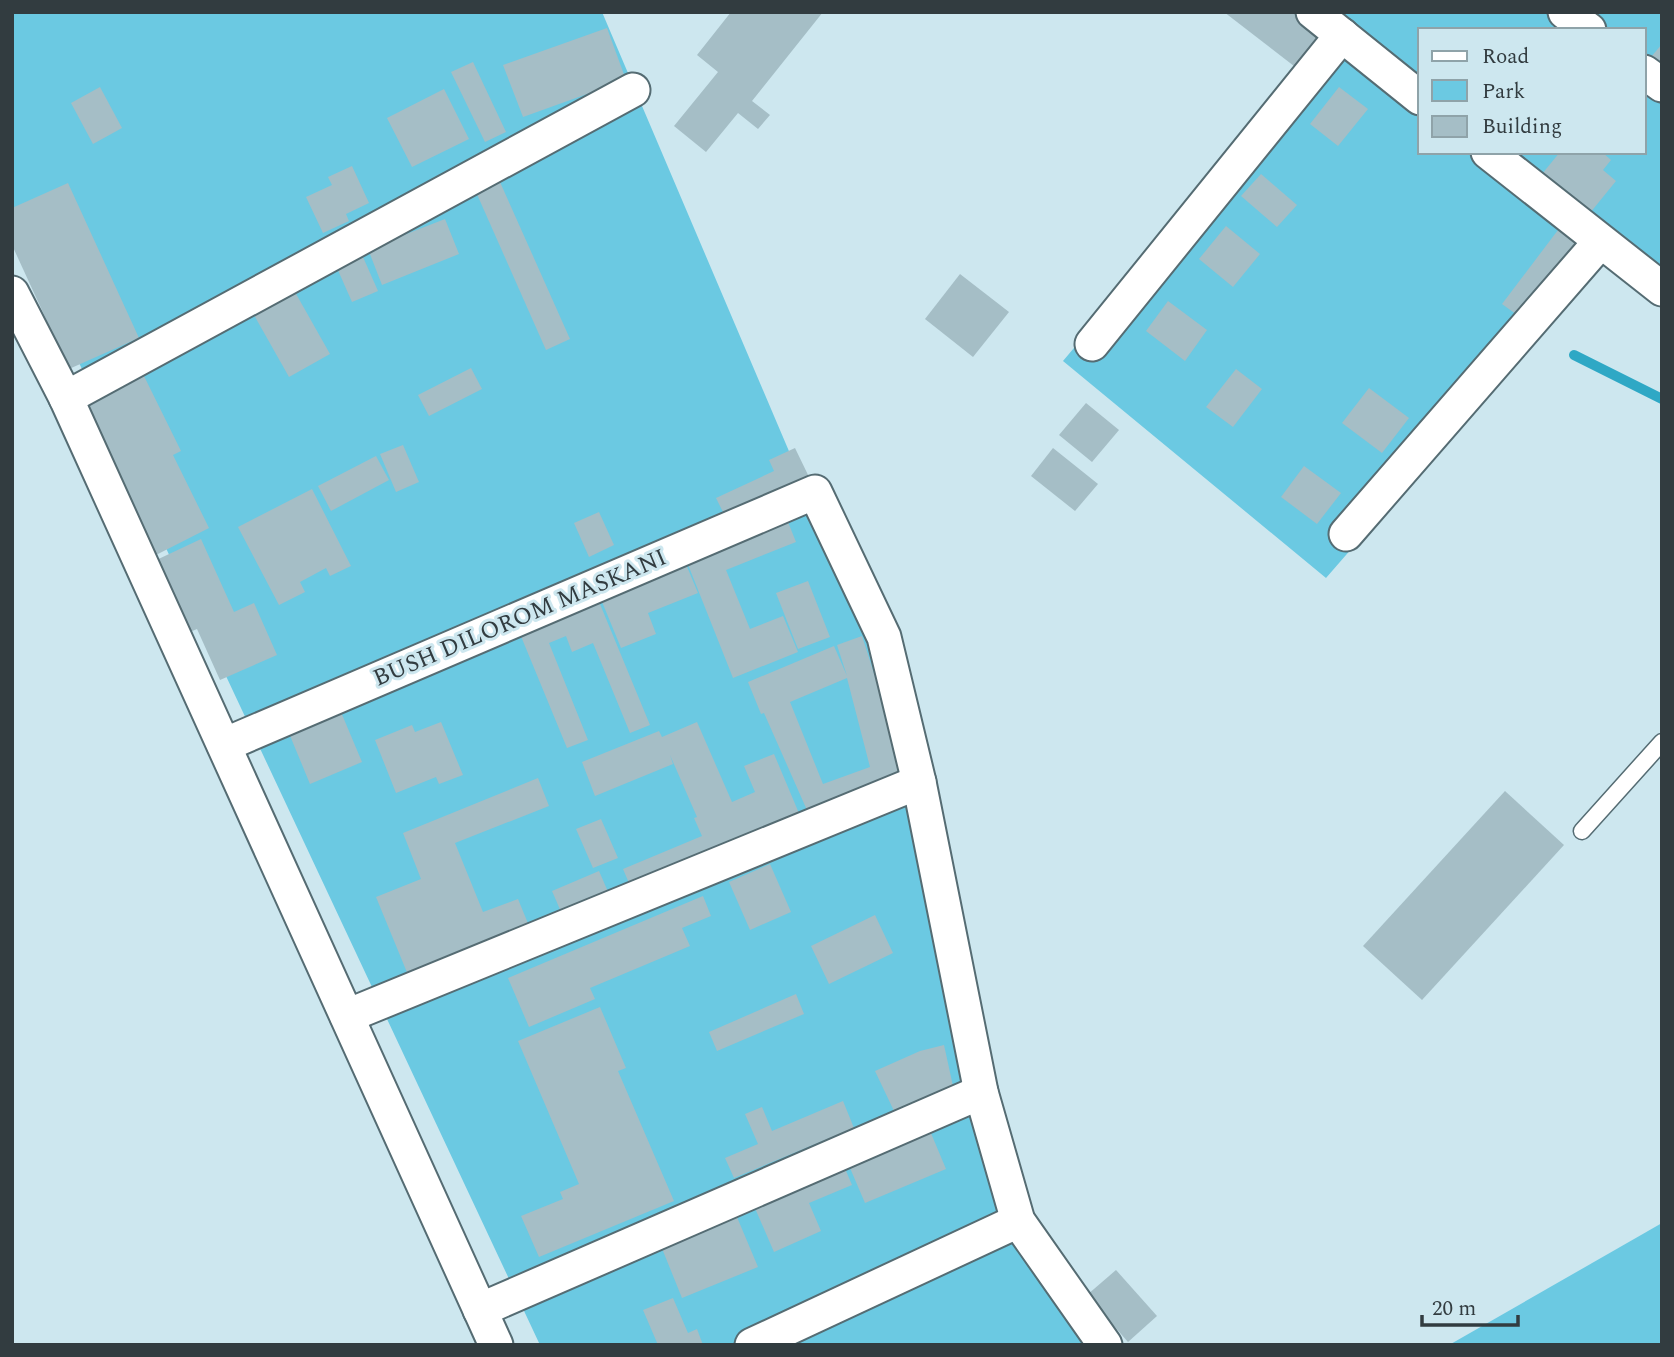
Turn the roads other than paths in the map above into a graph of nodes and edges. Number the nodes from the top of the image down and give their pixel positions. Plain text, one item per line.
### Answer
1 (1313, 12) edge
2 (1565, 12) edge
3 (1586, 28) edge
4 (1342, 35) junction
5 (1646, 73) edge
6 (1662, 85) edge
7 (633, 90) dead end
8 (1418, 96) edge
9 (1490, 154) edge
10 (1600, 242) junction
11 (1662, 289) edge
12 (12, 293) edge
13 (1092, 344) dead end
14 (66, 398) junction
15 (1346, 534) dead end
16 (1662, 742) edge
17 (224, 745) junction
18 (919, 782) junction
19 (1582, 831) dead end
20 (347, 1016) junction
21 (981, 1092) junction
22 (1018, 1221) junction
23 (480, 1310) junction
24 (496, 1345) edge
25 (752, 1345) edge
26 (1105, 1345) edge

1 - 4 street
2 - 3 street
4 - 8 street
4 - 13 street
5 - 6 street
7 - 14 street
9 - 10 street
10 - 11 street
10 - 15 street
12 - 14 street
14 - 17 street
16 - 19 lane
17 - 18 street, BUSH DILOROM MASKANI
17 - 20 street
18 - 20 street
18 - 21 street
20 - 23 street
21 - 22 street
21 - 23 street
22 - 25 street
22 - 26 street
23 - 24 street

